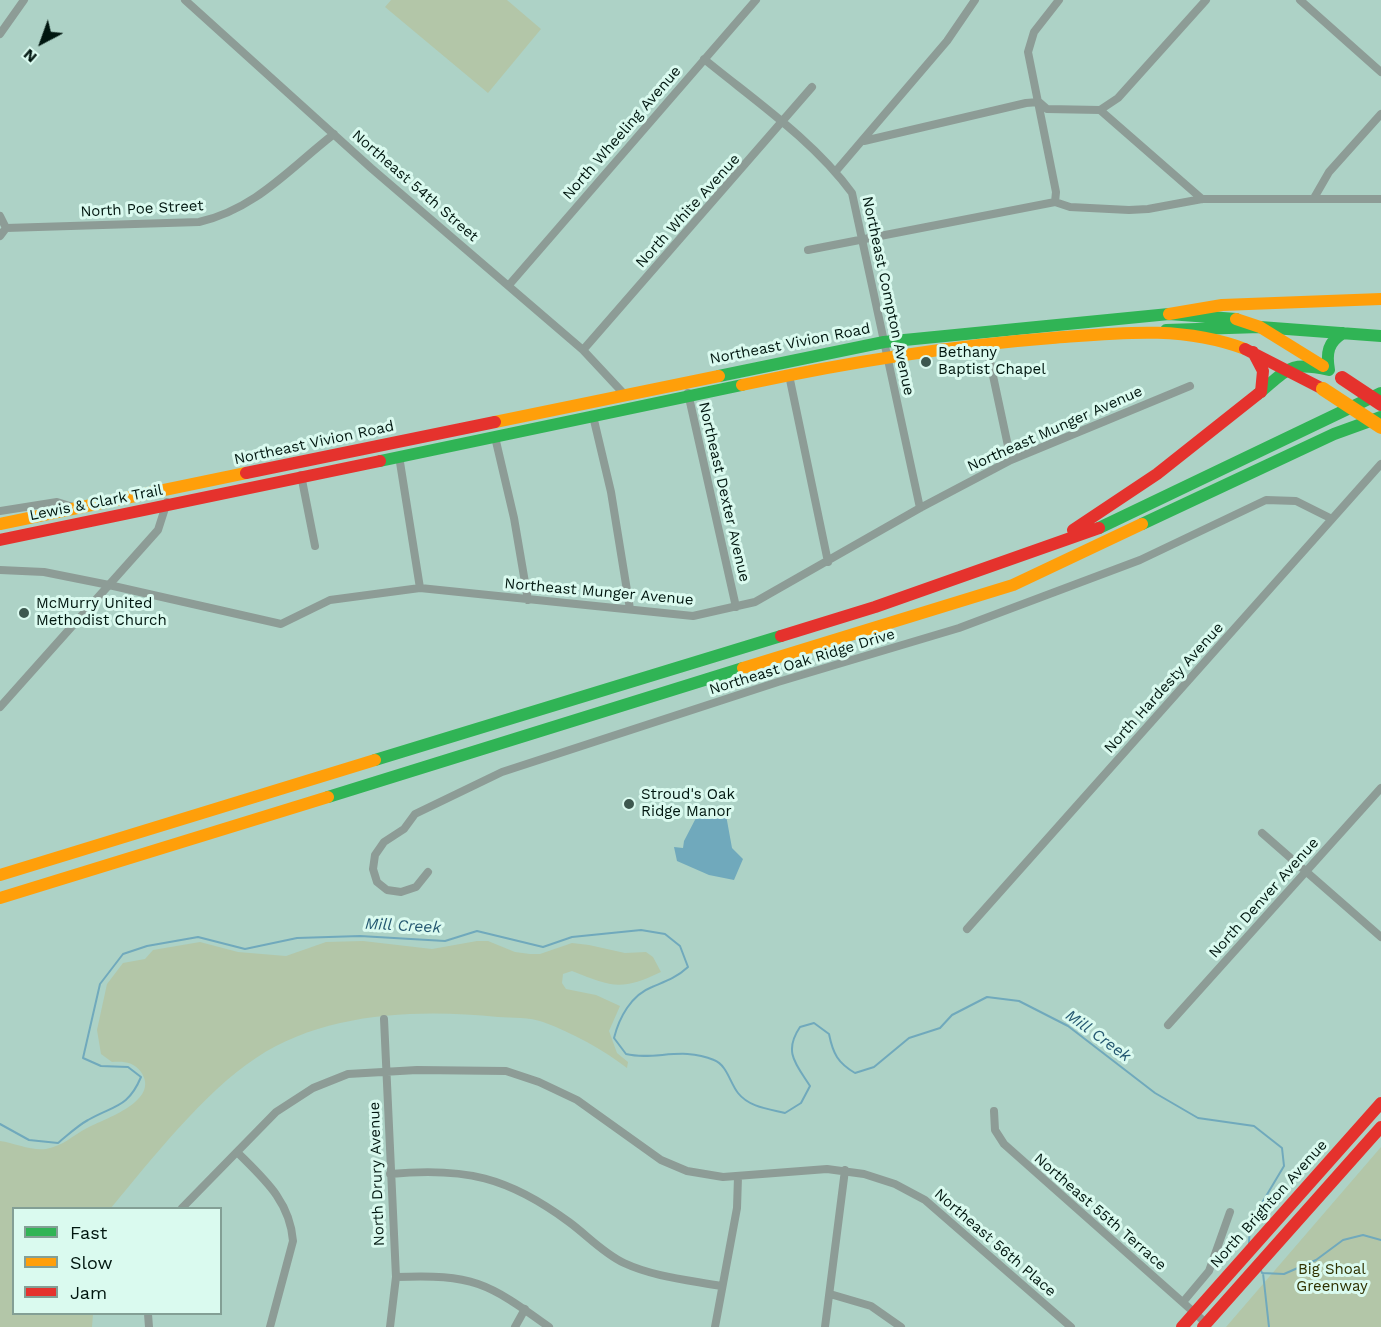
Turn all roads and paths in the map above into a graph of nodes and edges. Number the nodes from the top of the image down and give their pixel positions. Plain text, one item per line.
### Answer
1 (24, 0) edge
2 (185, 0) edge
3 (756, 0) edge
4 (975, 0) edge
5 (1059, 0) edge
6 (1206, 0) edge
7 (1300, 0) edge
8 (0, 34) edge
9 (704, 59) junction
10 (1381, 72) edge
11 (812, 87) dead end
12 (1039, 102) junction
13 (1100, 110) junction
14 (1381, 114) edge
15 (783, 124) junction
16 (334, 134) junction
17 (864, 141) junction
18 (836, 171) junction
19 (1314, 198) junction
20 (1202, 199) junction
21 (1381, 199) edge
22 (1055, 201) junction
23 (0, 216) edge
24 (6, 228) junction
25 (0, 236) edge
26 (862, 240) junction
27 (808, 250) dead end
28 (509, 285) junction
29 (1381, 299) edge
30 (1169, 314) junction
31 (1260, 327) junction
32 (1166, 330) junction
33 (1343, 333) junction
34 (1381, 336) edge
35 (986, 343) junction
36 (886, 349) junction
37 (583, 350) junction
38 (1253, 352) junction
39 (1288, 369) junction
40 (1329, 370) junction
41 (789, 375) junction
42 (685, 382) junction
43 (1190, 386) dead end
44 (1261, 392) junction
45 (1381, 393) edge
46 (625, 395) junction
47 (689, 397) junction
48 (1381, 404) edge
49 (593, 416) junction
50 (1381, 417) edge
51 (1381, 427) edge
52 (495, 437) junction
53 (399, 456) junction
54 (1011, 460) junction
55 (1381, 464) edge
56 (301, 475) junction
57 (190, 485) joint
58 (168, 490) junction
59 (200, 499) joint
60 (167, 506) junction
61 (76, 508) junction
62 (920, 508) junction
63 (0, 511) edge
64 (1332, 519) junction
65 (0, 524) edge
66 (0, 540) edge
67 (315, 546) dead end
68 (1042, 548) junction
69 (828, 562) junction
70 (0, 570) edge
71 (109, 585) junction
72 (420, 588) junction
73 (528, 600) junction
74 (736, 607) junction
75 (630, 609) junction
76 (0, 707) edge
77 (1381, 788) edge
78 (1262, 833) dead end
79 (428, 872) dead end
80 (1306, 872) junction
81 (0, 875) edge
82 (0, 898) edge
83 (967, 929) dead end
84 (1381, 937) edge
85 (384, 1019) dead end
86 (1168, 1026) dead end
87 (388, 1072) junction
88 (1381, 1103) edge
89 (994, 1111) dead end
90 (1381, 1127) edge
91 (237, 1152) junction
92 (845, 1170) junction
93 (390, 1174) junction
94 (738, 1177) junction
95 (184, 1207) edge
96 (1230, 1212) dead end
97 (396, 1277) junction
98 (722, 1286) junction
99 (830, 1294) junction
100 (1183, 1302) junction
101 (525, 1310) junction
102 (1194, 1312) junction
103 (1205, 1325) edge
104 (270, 1327) edge
105 (390, 1327) edge
106 (515, 1327) edge
107 (549, 1327) edge
108 (715, 1327) edge
109 (825, 1327) edge
110 (901, 1327) edge
111 (1071, 1327) edge
112 (1182, 1327) edge

1 - 8 street
2 - 16 street, Northeast 54th Street
3 - 9 street, North Wheeling Avenue
4 - 17 street
5 - 12 street
6 - 13 street
7 - 10 street
9 - 15 street, Northeast Compton Avenue
9 - 28 street, North Wheeling Avenue
11 - 15 street, North White Avenue
12 - 13 street
12 - 17 street
12 - 22 street
13 - 20 street
14 - 19 street
15 - 18 street, Northeast Compton Avenue
15 - 37 street, North White Avenue
16 - 24 street, North Poe Street
16 - 28 street, Northeast 54th Street
17 - 18 street
18 - 26 street, Northeast Compton Avenue
19 - 20 street
19 - 21 street
20 - 22 street
22 - 26 street
23 - 24 street
24 - 25 street
26 - 27 street
26 - 36 street, Northeast Compton Avenue
28 - 37 street, Northeast 54th Street
29 - 30 main road
30 - 31 main road, Northeast Vivion Road
30 - 36 main road, Northeast Vivion Road
31 - 32 main road
31 - 33 main road
31 - 40 main road, Northeast Vivion Road
32 - 35 main road, Northeast Vivion Road
32 - 38 main road, Northeast Vivion Road
33 - 34 main road
33 - 40 main road
35 - 36 main road, Northeast Vivion Road
35 - 54 street
36 - 41 main road, Northeast Vivion Road
36 - 42 main road, Northeast Vivion Road
36 - 62 street, Northeast Compton Avenue
37 - 46 street, Northeast 54th Street
38 - 39 main road, Northeast Vivion Road
38 - 44 main road
39 - 40 main road
39 - 44 main road
39 - 51 main road, Northeast Vivion Road, bridge
40 - 48 main road, Northeast Vivion Road, bridge
41 - 47 main road, Northeast Vivion Road
41 - 69 street
42 - 46 main road, Northeast Vivion Road
42 - 47 street, Northeast Dexter Avenue
43 - 54 street, Northeast Munger Avenue
44 - 68 main road
45 - 68 main road
46 - 57 main road, Northeast Vivion Road
47 - 49 main road, Northeast Vivion Road
47 - 74 street, Northeast Dexter Avenue
49 - 52 main road, Northeast Vivion Road
49 - 75 street
50 - 82 main road
52 - 53 main road, Northeast Vivion Road
52 - 73 street
53 - 56 main road, Northeast Vivion Road
53 - 72 street
54 - 62 street, Northeast Munger Avenue
55 - 64 street, North Hardesty Avenue
56 - 59 main road, Northeast Vivion Road
56 - 67 street
57 - 58 main road, Lewis & Clark Trail
58 - 60 street
58 - 61 main road, Lewis & Clark Trail
59 - 60 main road, Lewis & Clark Trail
60 - 66 main road, Lewis & Clark Trail
60 - 71 street
61 - 63 street
61 - 65 main road, Lewis & Clark Trail
62 - 69 street, Northeast Munger Avenue
64 - 79 street, Northeast Oak Ridge Drive
64 - 83 street, North Hardesty Avenue
68 - 81 main road
69 - 74 street, Northeast Munger Avenue
70 - 71 street, Northeast Munger Avenue
71 - 72 street, Northeast Munger Avenue
71 - 76 street
72 - 73 street, Northeast Munger Avenue
73 - 75 street, Northeast Munger Avenue
74 - 75 street, Northeast Munger Avenue
77 - 80 street, North Denver Avenue
78 - 80 street
80 - 84 street
80 - 86 street, North Denver Avenue
85 - 87 street, North Drury Avenue
87 - 91 street, Northeast 56th Place
87 - 93 street, North Drury Avenue
87 - 94 street, Northeast 56th Place
88 - 102 main road, North Brighton Avenue
89 - 100 street, Northeast 55th Terrace
90 - 103 main road
91 - 95 street, Northeast 56th Place
91 - 104 street
92 - 94 street, Northeast 56th Place
92 - 99 street
92 - 111 street, Northeast 56th Place
93 - 97 street, North Drury Avenue
93 - 98 street
94 - 98 street
96 - 100 street
97 - 101 street
97 - 105 street, North Drury Avenue
98 - 108 street
99 - 109 street
99 - 110 street
100 - 102 street, Northeast 55th Terrace
101 - 106 street
101 - 107 street
102 - 103 street, Northeast 55th Terrace
102 - 112 main road, North Brighton Avenue

